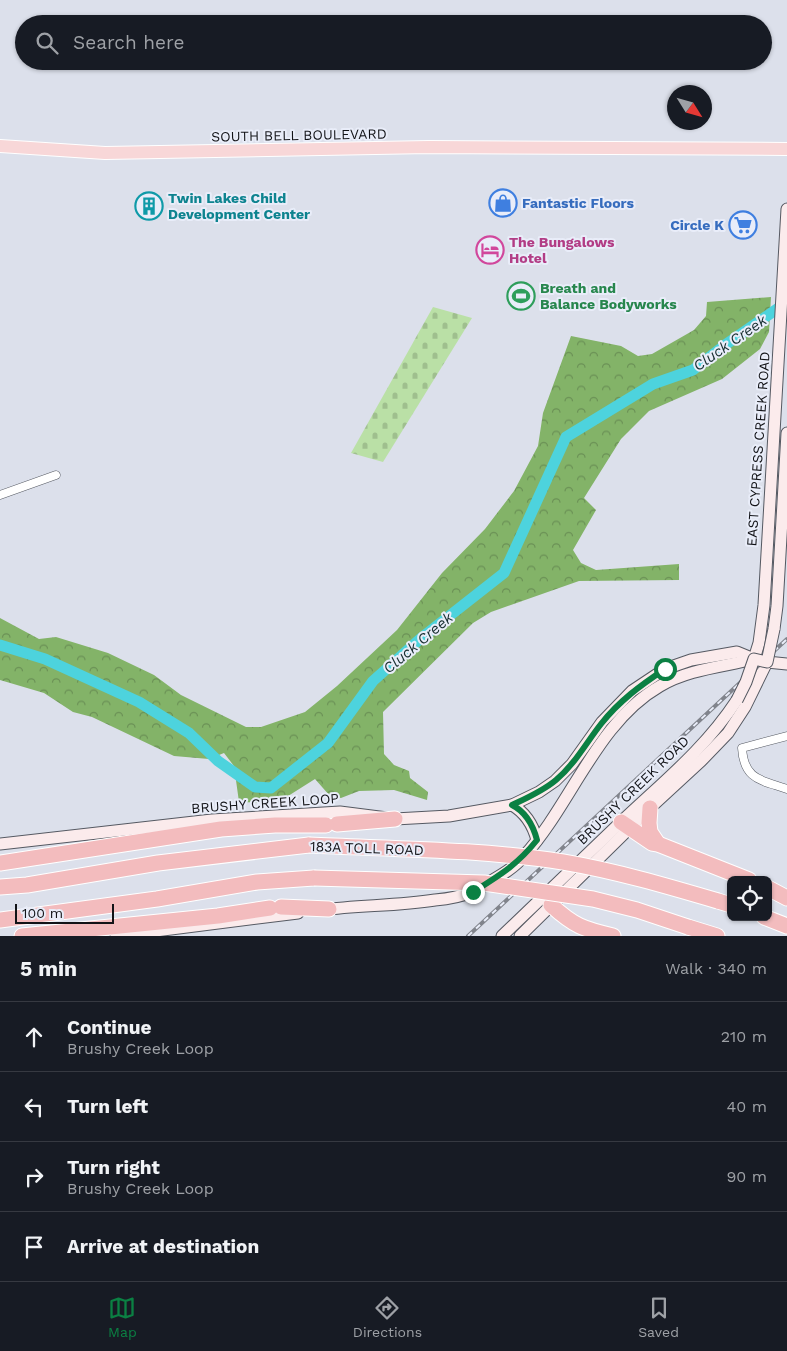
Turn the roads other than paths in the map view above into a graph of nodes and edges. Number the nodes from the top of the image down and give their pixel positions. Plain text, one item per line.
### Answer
1 (0, 146) edge
2 (787, 149) edge
3 (787, 209) edge
4 (782, 406) edge
5 (787, 433) edge
6 (56, 475) dead end
7 (0, 494) edge
8 (745, 659) junction
9 (777, 663) edge
10 (787, 736) edge
11 (787, 788) edge
12 (512, 805) junction
13 (650, 808) junction
14 (395, 819) junction
15 (625, 825) junction
16 (537, 840) junction
17 (0, 844) edge
18 (658, 844) junction
19 (0, 863) edge
20 (576, 866) junction
21 (739, 876) edge
22 (0, 887) edge
23 (772, 890) edge
24 (787, 898) edge
25 (549, 903) junction
26 (724, 903) edge
27 (329, 909) junction
28 (0, 920) edge
29 (772, 920) edge
30 (787, 926) edge
31 (586, 934) edge
32 (22, 936) edge
33 (116, 936) edge
34 (502, 936) edge
35 (507, 936) edge
36 (521, 936) edge
37 (613, 936) edge
38 (717, 936) edge

1 - 2 main road, SOUTH BELL BOULEVARD
3 - 4 main road, EAST CYPRESS CREEK ROAD
4 - 8 main road, EAST CYPRESS CREEK ROAD
5 - 9 main road, EAST CYPRESS CREEK ROAD, bridge
6 - 7 street
8 - 9 main road, bridge
8 - 12 main road, BRUSHY CREEK LOOP
8 - 15 main road, BRUSHY CREEK ROAD, bridge
8 - 16 main road
9 - 13 main road, BRUSHY CREEK ROAD
10 - 11 street
12 - 14 main road, BRUSHY CREEK LOOP
12 - 16 main road
13 - 15 main road, BRUSHY CREEK ROAD
13 - 18 highway
14 - 17 main road, BRUSHY CREEK LOOP
14 - 19 highway
15 - 18 highway
15 - 20 main road, BRUSHY CREEK ROAD
15 - 25 main road, BRUSHY CREEK ROAD
16 - 27 main road
18 - 21 highway
20 - 25 main road
20 - 34 main road, BRUSHY CREEK ROAD
22 - 26 highway, 183A TOLL ROAD, bridge
23 - 24 highway
25 - 31 highway
25 - 36 main road, BRUSHY CREEK ROAD
27 - 32 highway
27 - 33 main road
28 - 38 highway, bridge
29 - 30 highway
31 - 37 highway
35 - 36 main road

